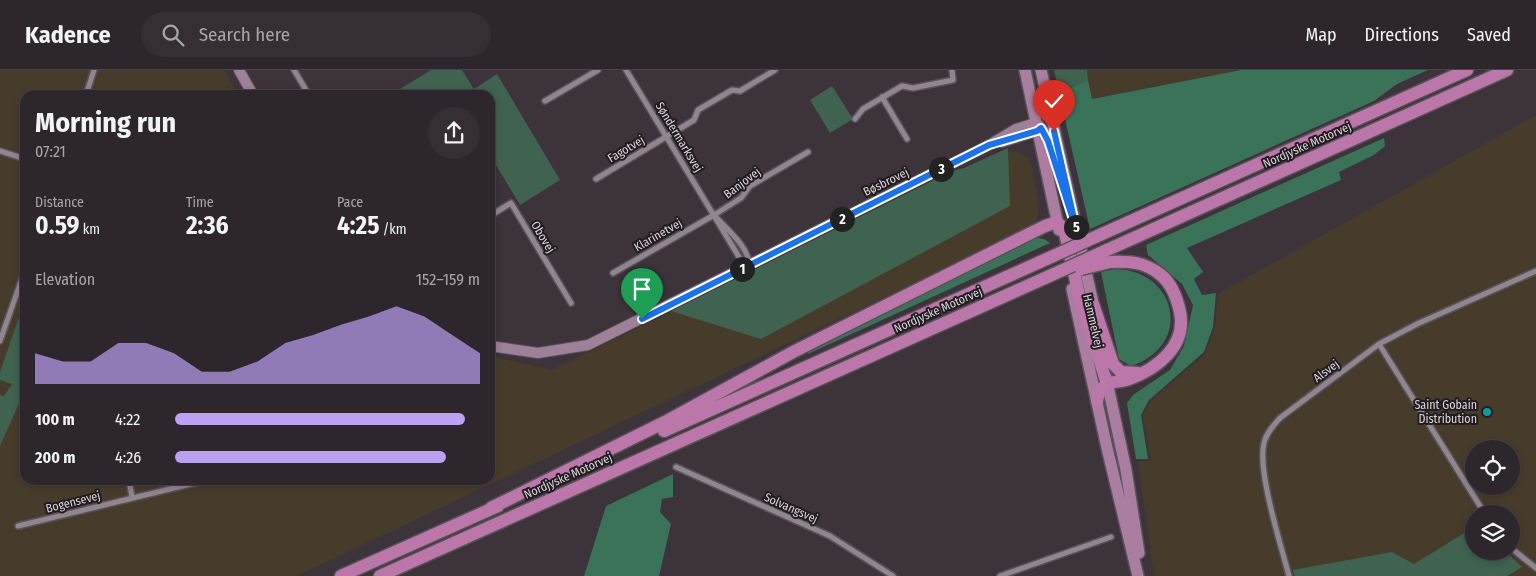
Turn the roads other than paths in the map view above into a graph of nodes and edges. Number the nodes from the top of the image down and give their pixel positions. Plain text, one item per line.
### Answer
1 (94, 70) edge
2 (294, 70) edge
3 (598, 70) edge
4 (626, 70) edge
5 (774, 70) edge
6 (952, 70) edge
7 (1025, 70) edge
8 (1041, 70) edge
9 (1467, 70) edge
10 (1507, 70) edge
11 (242, 71) edge
12 (88, 90) edge
13 (251, 90) edge
14 (307, 90) edge
15 (882, 97) junction
16 (545, 101) dead end
17 (1049, 109) junction
18 (856, 119) dead end
19 (1038, 127) junction
20 (666, 136) junction
21 (907, 139) dead end
22 (0, 150) edge
23 (808, 152) dead end
24 (20, 157) edge
25 (596, 179) dead end
26 (495, 213) edge
27 (714, 215) junction
28 (1057, 222) junction
29 (1077, 232) junction
30 (1108, 256) junction
31 (749, 266) junction
32 (1536, 271) edge
33 (613, 273) dead end
34 (20, 284) edge
35 (571, 303) dead end
36 (1093, 304) junction
37 (0, 341) edge
38 (1379, 344) junction
39 (495, 347) edge
40 (1143, 373) junction
41 (1107, 384) junction
42 (1097, 401) junction
43 (676, 467) dead end
44 (130, 485) edge
45 (185, 485) edge
46 (132, 497) junction
47 (1479, 505) edge
48 (491, 508) junction
49 (18, 526) dead end
50 (1111, 537) dead end
51 (1520, 555) edge
52 (1536, 568) edge
53 (341, 576) edge
54 (380, 576) edge
55 (894, 576) edge
56 (1000, 576) edge
57 (1140, 576) edge
58 (1288, 576) edge

1 - 12 street
2 - 14 street
3 - 16 street
4 - 20 street, Søndermarksvej
5 - 20 street, Fagotvej
6 - 15 street
7 - 19 main road, Hammelvej
8 - 17 main road, Hammelvej
9 - 48 highway, Nordjyske Motorvej, bridge
10 - 30 highway, Nordjyske Motorvej
11 - 13 street
15 - 18 street
15 - 21 street
17 - 19 main road
17 - 29 main road, Hammelvej
19 - 28 main road, Hammelvej
19 - 29 main road
19 - 31 street, Bøsbrovej
20 - 25 street, Fagotvej
20 - 27 street, Søndermarksvej
22 - 24 street
23 - 27 street, Banjovej
26 - 35 street, Obovej
27 - 31 street, Søndermarksvej
27 - 33 street, Klarinetvej
28 - 41 highway
28 - 42 main road, Hammelvej
28 - 48 highway
29 - 36 main road, Hammelvej
30 - 40 highway
30 - 54 highway, Nordjyske Motorvej, bridge
31 - 39 street, Bøsbrovej
32 - 38 street, Alsvej
34 - 37 street
36 - 40 highway
36 - 41 main road, Hammelvej
38 - 47 street
38 - 58 street, Alsvej
40 - 41 highway
41 - 42 highway
41 - 57 main road, Hammelvej
42 - 57 main road, Hammelvej
43 - 55 street, Solvangsvej
44 - 46 street
45 - 46 street, Bogensevej
46 - 49 street, Bogensevej
48 - 53 highway, Nordjyske Motorvej
50 - 56 street
51 - 52 street

